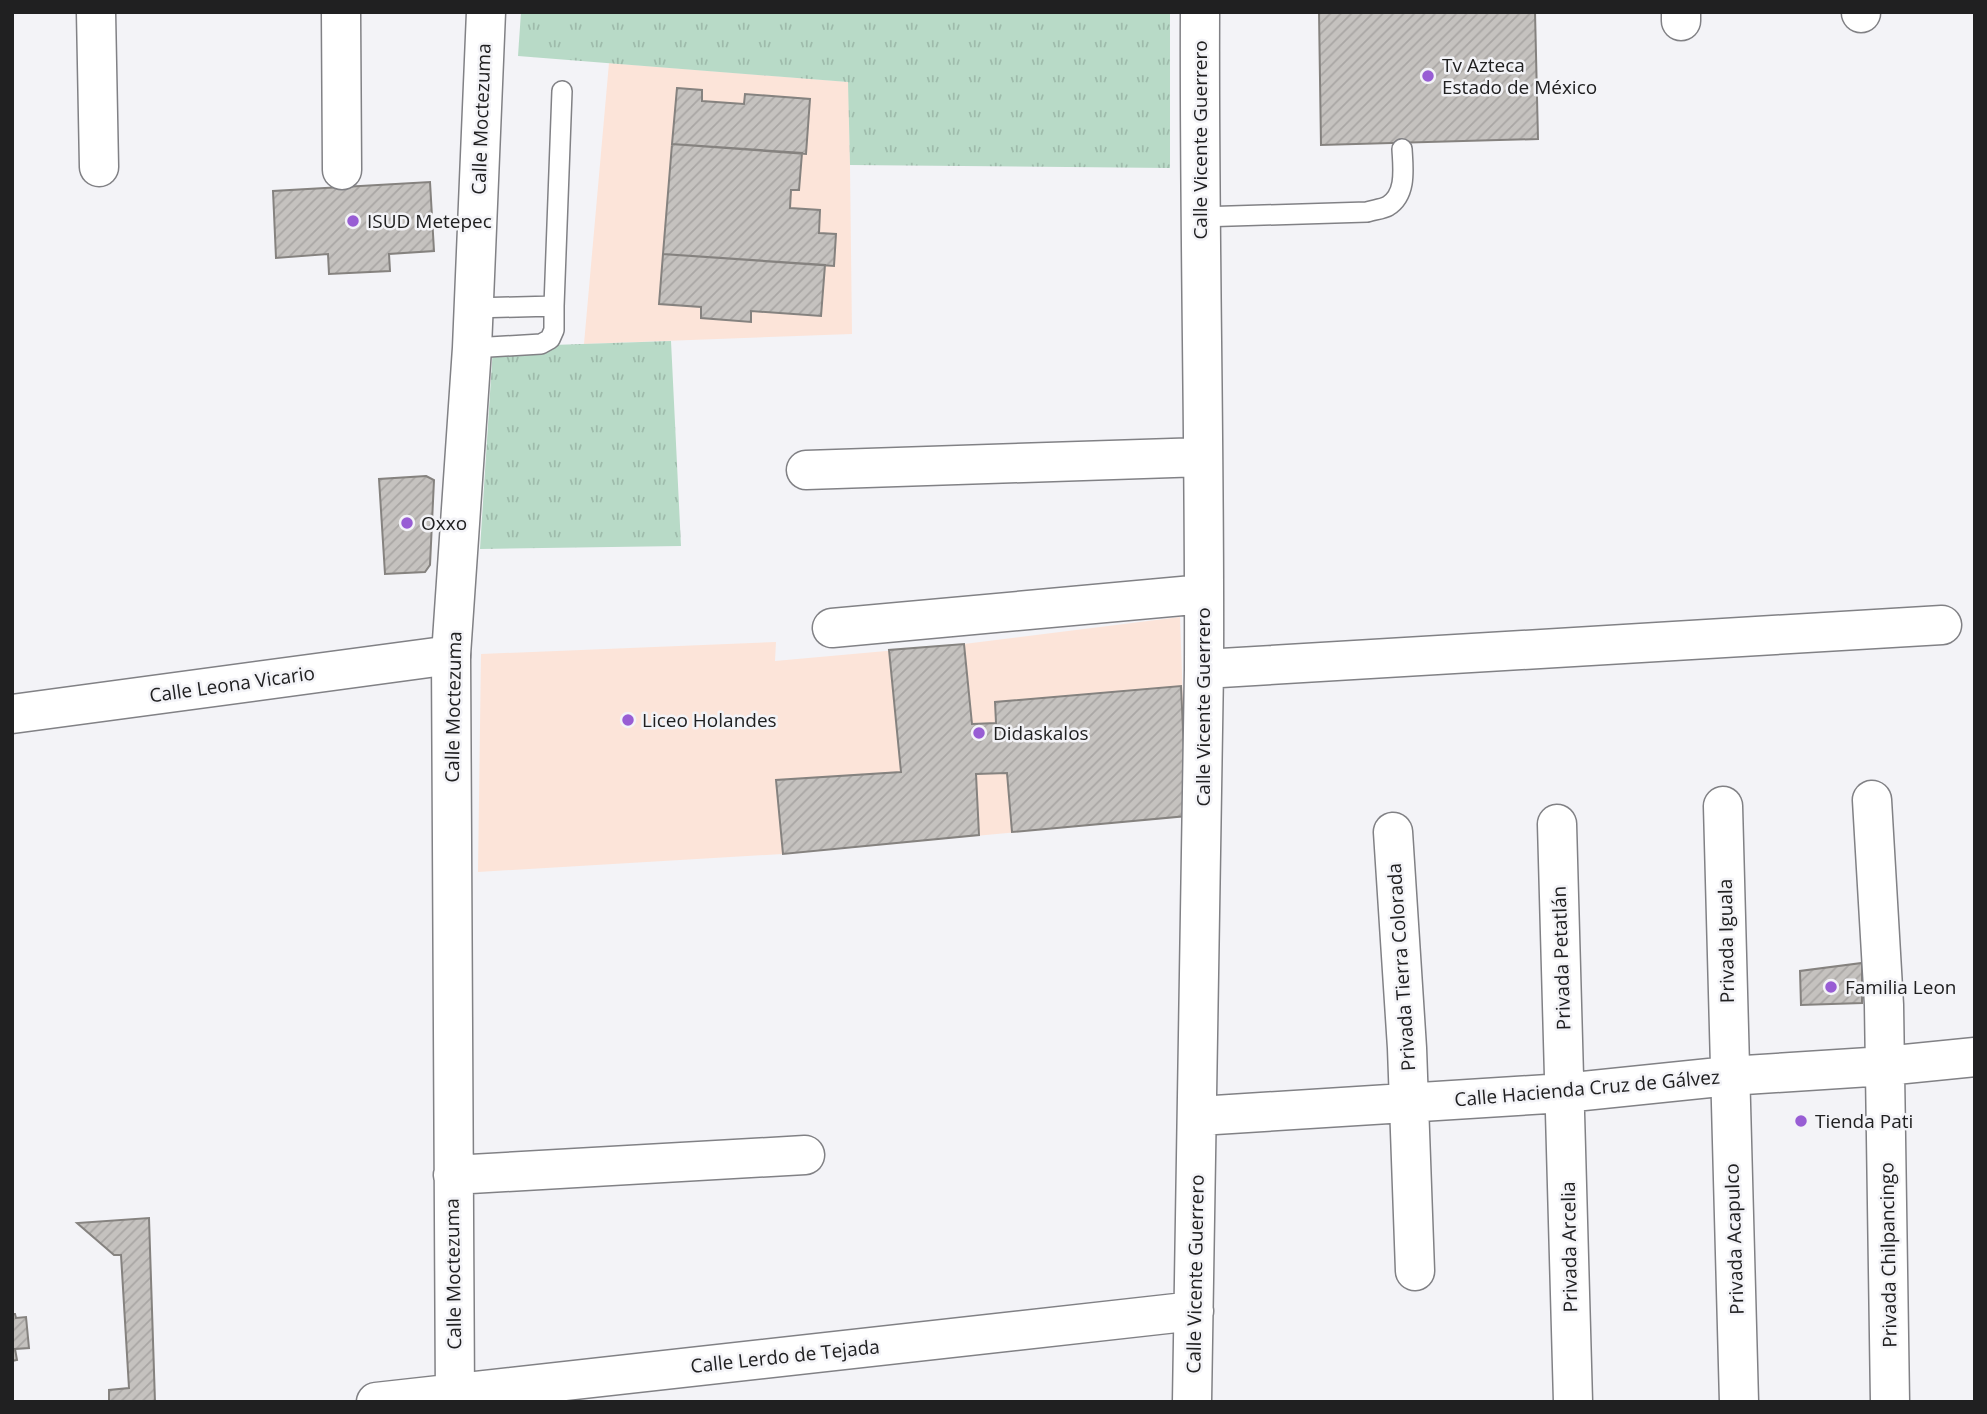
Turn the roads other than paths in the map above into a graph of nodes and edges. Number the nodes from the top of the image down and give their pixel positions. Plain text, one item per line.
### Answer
1 (96, 12) edge
2 (341, 12) edge
3 (486, 12) edge
4 (1200, 12) edge
5 (562, 91) dead end
6 (1402, 149) dead end
7 (99, 167) dead end
8 (342, 170) dead end
9 (1199, 217) junction
10 (554, 306) junction
11 (473, 308) junction
12 (472, 348) junction
13 (1203, 457) junction
14 (806, 470) dead end
15 (1204, 594) junction
16 (1942, 625) dead end
17 (832, 628) dead end
18 (451, 655) junction
19 (1204, 669) junction
20 (12, 713) edge
21 (1872, 800) dead end
22 (1723, 806) dead end
23 (1557, 824) dead end
24 (1393, 832) dead end
25 (1975, 1057) edge
26 (1885, 1066) junction
27 (1729, 1076) junction
28 (1564, 1093) junction
29 (1409, 1102) junction
30 (1199, 1116) junction
31 (805, 1155) dead end
32 (453, 1175) junction
33 (1415, 1271) dead end
34 (1194, 1311) junction
35 (455, 1397) edge
36 (376, 1402) edge
37 (1192, 1402) edge
38 (1573, 1402) edge
39 (1739, 1402) edge
40 (1890, 1402) edge

1 - 7 street
2 - 8 street
3 - 11 street, Calle Moctezuma
4 - 9 street, Calle Vicente Guerrero
5 - 10 lane
6 - 9 lane
9 - 13 street, Calle Vicente Guerrero
10 - 11 lane
10 - 12 lane
11 - 12 street, Calle Moctezuma
12 - 18 street, Calle Moctezuma
13 - 14 street
13 - 15 street, Calle Vicente Guerrero
15 - 17 street
15 - 19 street, Calle Vicente Guerrero
16 - 19 street
18 - 20 street, Calle Leona Vicario
18 - 32 street, Calle Moctezuma
19 - 30 street, Calle Vicente Guerrero
21 - 26 street, Privada Chilpancingo
22 - 27 street, Privada Iguala
23 - 28 street, Privada Petatlán
24 - 29 street, Privada Tierra Colorada
25 - 26 street, Calle Hacienda Cruz de Gálvez
26 - 27 street, Calle Hacienda Cruz de Gálvez
26 - 40 street, Privada Chilpancingo
27 - 28 street, Calle Hacienda Cruz de Gálvez
27 - 39 street, Privada Acapulco
28 - 29 street, Calle Hacienda Cruz de Gálvez
28 - 38 street, Privada Arcelia
29 - 30 street, Calle Hacienda Cruz de Gálvez
29 - 33 street, Privada Tierra Colorada
30 - 34 street, Calle Vicente Guerrero
31 - 32 street
32 - 35 street, Calle Moctezuma
34 - 35 street, Calle Lerdo de Tejada
34 - 37 street, Calle Vicente Guerrero
35 - 36 street, Calle Lerdo de Tejada

